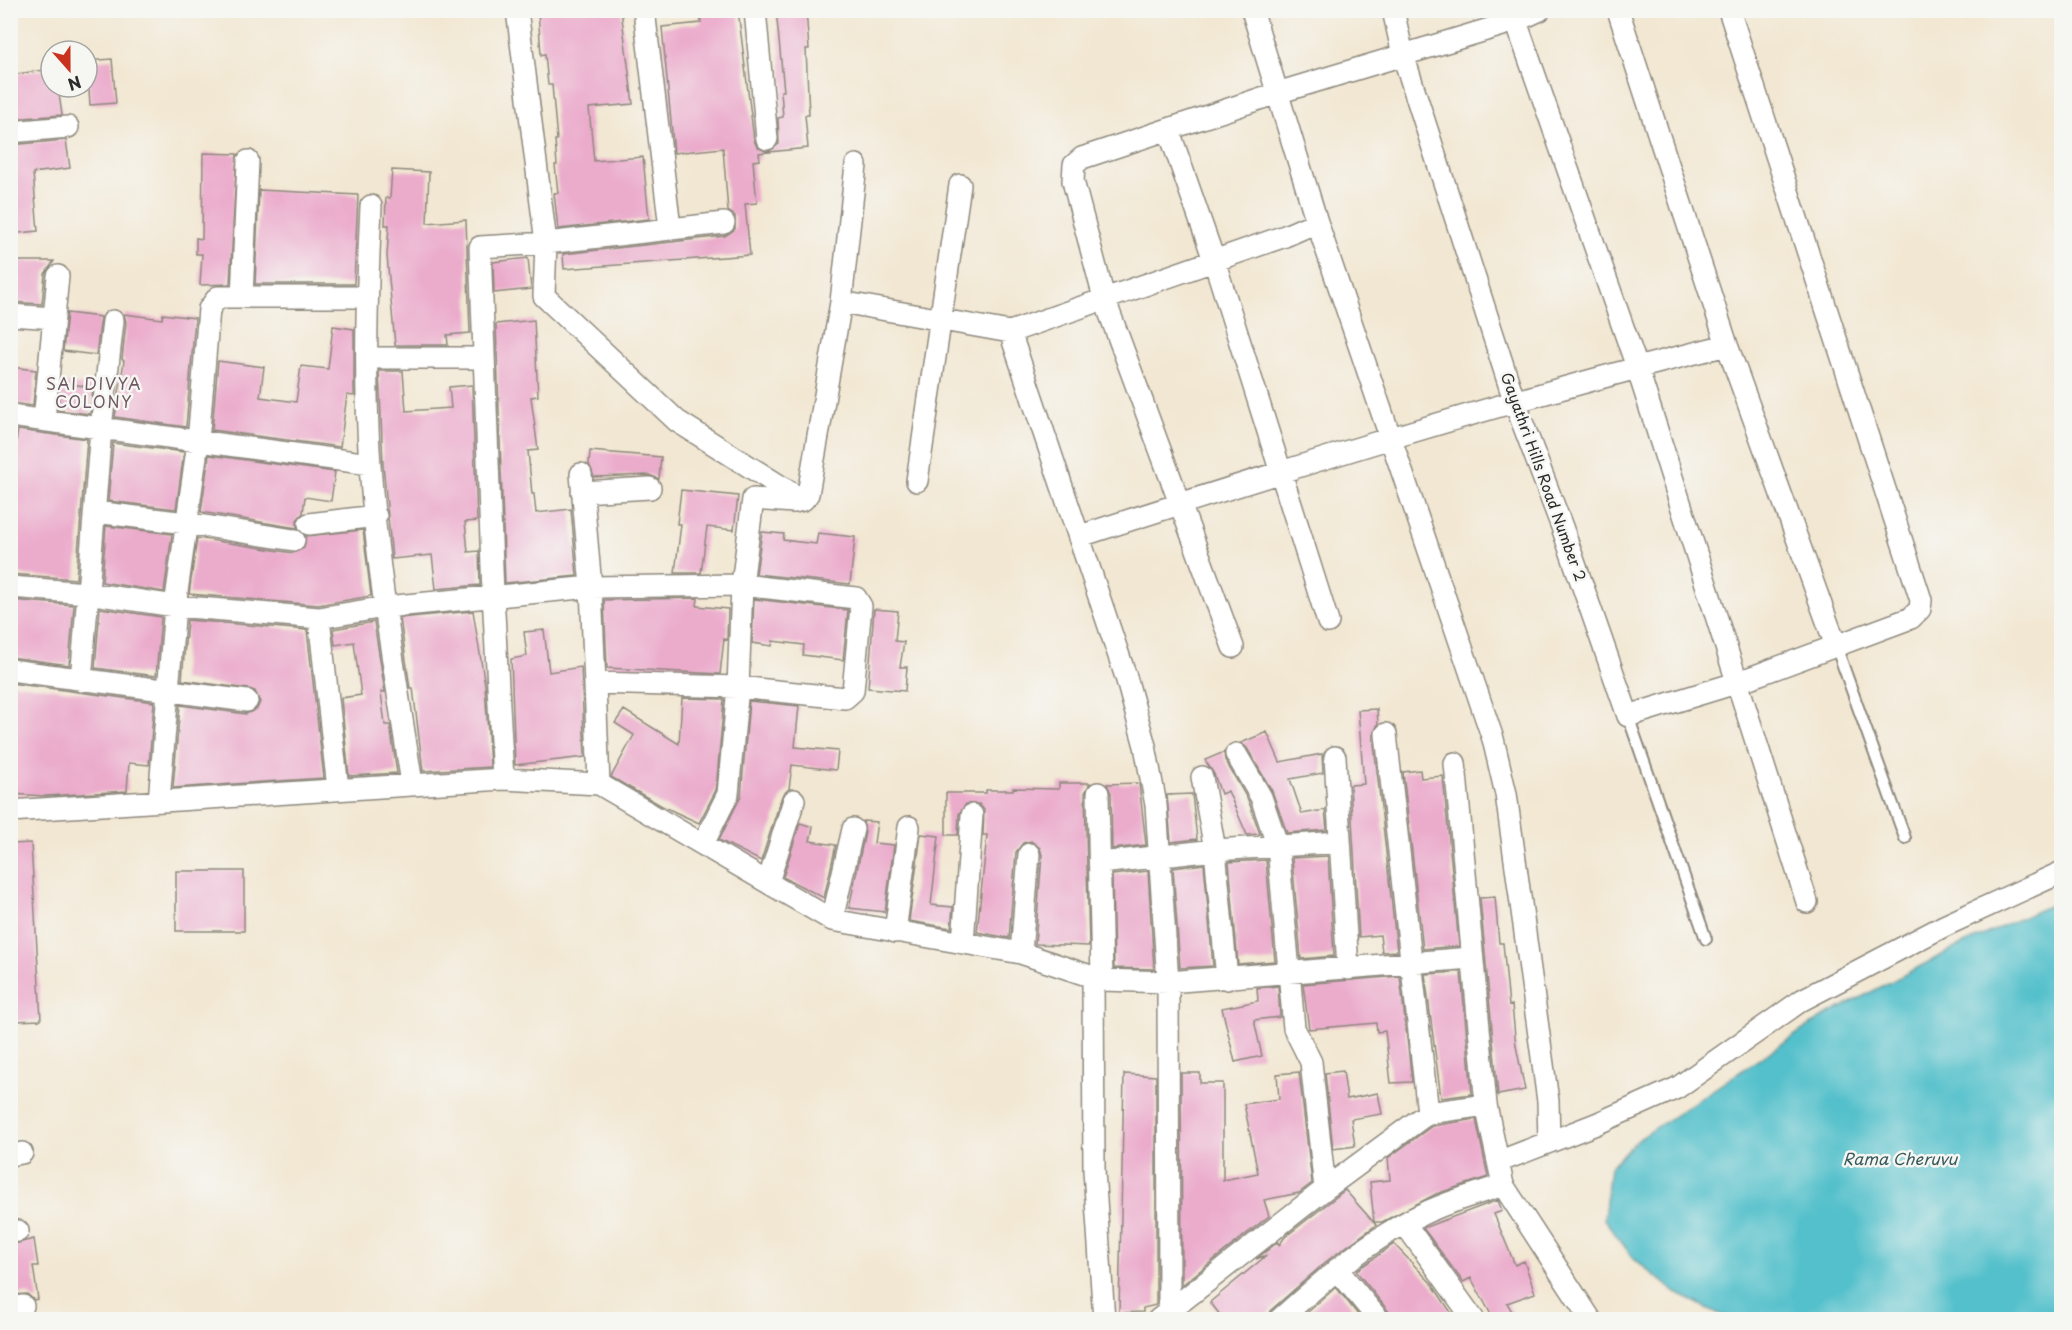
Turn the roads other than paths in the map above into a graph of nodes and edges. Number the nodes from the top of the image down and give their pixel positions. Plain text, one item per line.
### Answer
1 (517, 10) edge
2 (644, 10) edge
3 (755, 10) edge
4 (1252, 10) edge
5 (1393, 10) edge
6 (1540, 10) edge
7 (1618, 10) edge
8 (1729, 10) edge
9 (1514, 16) edge
10 (1402, 55) junction
11 (1277, 93) junction
12 (68, 127) dead end
13 (1169, 131) junction
14 (10, 132) edge
15 (767, 139) dead end
16 (248, 161) dead end
17 (856, 165) dead end
18 (960, 185) dead end
19 (371, 206) dead end
20 (724, 222) dead end
21 (1317, 222) junction
22 (670, 228) junction
23 (546, 243) junction
24 (1214, 260) junction
25 (58, 276) dead end
26 (242, 297) junction
27 (367, 297) junction
28 (1104, 298) junction
29 (842, 302) junction
30 (10, 315) edge
31 (54, 318) junction
32 (942, 319) junction
33 (113, 321) dead end
34 (1010, 332) junction
35 (1726, 345) junction
36 (369, 358) junction
37 (484, 358) junction
38 (1637, 367) junction
39 (1515, 403) junction
40 (10, 416) edge
41 (44, 420) junction
42 (100, 428) junction
43 (1391, 437) junction
44 (198, 442) junction
45 (370, 464) junction
46 (1281, 471) junction
47 (917, 481) dead end
48 (650, 488) dead end
49 (803, 500) junction
50 (1180, 503) junction
51 (95, 512) junction
52 (375, 516) junction
53 (186, 523) junction
54 (309, 524) dead end
55 (1080, 536) junction
56 (294, 540) dead end
57 (742, 585) junction
58 (10, 587) edge
59 (591, 587) junction
60 (87, 592) junction
61 (493, 594) junction
62 (175, 606) junction
63 (385, 607) junction
64 (319, 618) junction
65 (1328, 621) dead end
66 (1836, 646) junction
67 (1233, 647) dead end
68 (10, 670) edge
69 (81, 681) junction
70 (595, 683) junction
71 (1736, 683) junction
72 (738, 687) junction
73 (167, 690) junction
74 (247, 701) dead end
75 (1628, 716) junction
76 (1386, 734) dead end
77 (1236, 754) dead end
78 (1335, 757) dead end
79 (1455, 763) dead end
80 (1202, 777) dead end
81 (503, 779) junction
82 (412, 784) junction
83 (599, 784) junction
84 (338, 789) junction
85 (1098, 793) dead end
86 (794, 800) dead end
87 (159, 801) junction
88 (10, 811) edge
89 (972, 815) dead end
90 (909, 828) dead end
91 (853, 829) dead end
92 (1905, 838) dead end
93 (1340, 842) junction
94 (703, 844) junction
95 (1278, 848) junction
96 (1215, 850) junction
97 (1029, 854) dead end
98 (1159, 857) junction
99 (1101, 862) junction
100 (2061, 872) edge
101 (768, 882) junction
102 (1806, 902) dead end
103 (832, 920) junction
104 (895, 933) junction
105 (1706, 939) dead end
106 (963, 943) junction
107 (1021, 953) junction
108 (1471, 958) junction
109 (1412, 965) junction
110 (1348, 969) junction
111 (1287, 974) junction
112 (1097, 979) junction
113 (1227, 979) junction
114 (1168, 982) junction
115 (1486, 1105) junction
116 (1428, 1113) junction
117 (1549, 1142) junction
118 (1498, 1162) junction
119 (1503, 1185) junction
120 (1325, 1189) junction
121 (1405, 1224) junction
122 (1336, 1269) junction
123 (1168, 1316) edge
124 (1104, 1320) edge
125 (1278, 1320) edge
126 (1379, 1320) edge
127 (1474, 1320) edge
128 (1591, 1320) edge

1 - 23 street
2 - 22 street
3 - 15 street
4 - 11 street
5 - 10 street, Gayathri Hills Road Number 2
6 - 9 street
7 - 35 street
8 - 66 street
9 - 10 street
9 - 38 street
10 - 11 street
10 - 39 street, Gayathri Hills Road Number 2
11 - 13 street
11 - 21 street
12 - 14 street
13 - 24 street
13 - 28 street
16 - 26 street
17 - 29 street
18 - 32 street
19 - 27 street
20 - 22 street
21 - 24 street
21 - 43 street
22 - 23 street
23 - 37 street
23 - 49 street
24 - 28 street
24 - 46 street
25 - 31 street
26 - 27 street
26 - 44 street
27 - 36 street
28 - 34 street
28 - 50 street
29 - 32 street
29 - 49 street
30 - 31 street
31 - 41 street
32 - 34 street
32 - 47 street
33 - 42 street
34 - 55 street
35 - 38 street
35 - 66 street
36 - 37 street
36 - 45 street
37 - 61 street
38 - 39 street
38 - 71 street
39 - 43 street
39 - 75 street, Gayathri Hills Road Number 2
40 - 41 street
41 - 42 street
42 - 44 street
42 - 51 street
43 - 46 street
43 - 117 street
44 - 45 street
44 - 53 street
45 - 52 street
46 - 50 street
46 - 65 street
48 - 59 street
49 - 57 street
50 - 55 street
50 - 67 street
51 - 53 street
51 - 60 street
52 - 54 street
52 - 63 street
53 - 56 street
53 - 62 street
55 - 98 street
57 - 59 street
57 - 72 street
57 - 72 street
58 - 60 street
59 - 61 street
59 - 70 street
60 - 62 street
60 - 69 street
61 - 63 street
61 - 81 street
62 - 64 street
62 - 73 street
63 - 64 street
63 - 82 street
64 - 84 street
66 - 71 street
66 - 92 lane
68 - 69 street
69 - 73 street
70 - 72 street
70 - 83 street
71 - 75 street
71 - 102 street
72 - 94 street
73 - 74 street
73 - 87 street
75 - 105 lane, Gayathri Hills Road Number 2
76 - 109 street
77 - 95 street
78 - 93 street
79 - 108 street
80 - 96 street
81 - 82 street
81 - 83 street
82 - 84 street
83 - 94 street
84 - 87 street
85 - 99 street
86 - 101 street
87 - 88 street
89 - 106 street
90 - 104 street
91 - 103 street
93 - 95 street
93 - 110 street
94 - 101 street
95 - 96 street
95 - 111 street
96 - 98 street
96 - 113 street
97 - 107 street
98 - 99 street
98 - 114 street
99 - 112 street
100 - 117 street
101 - 103 street
103 - 104 street
104 - 106 street
106 - 107 street
107 - 112 street
108 - 109 street
108 - 115 street
109 - 110 street
109 - 116 street
110 - 111 street
111 - 113 street
111 - 120 street
112 - 114 street
112 - 124 street
113 - 114 street
114 - 123 street
115 - 116 street
115 - 118 street
116 - 120 street
117 - 118 street
118 - 119 street
119 - 121 street
119 - 128 street
120 - 123 street
121 - 122 street
121 - 127 street
122 - 125 street
122 - 126 street

